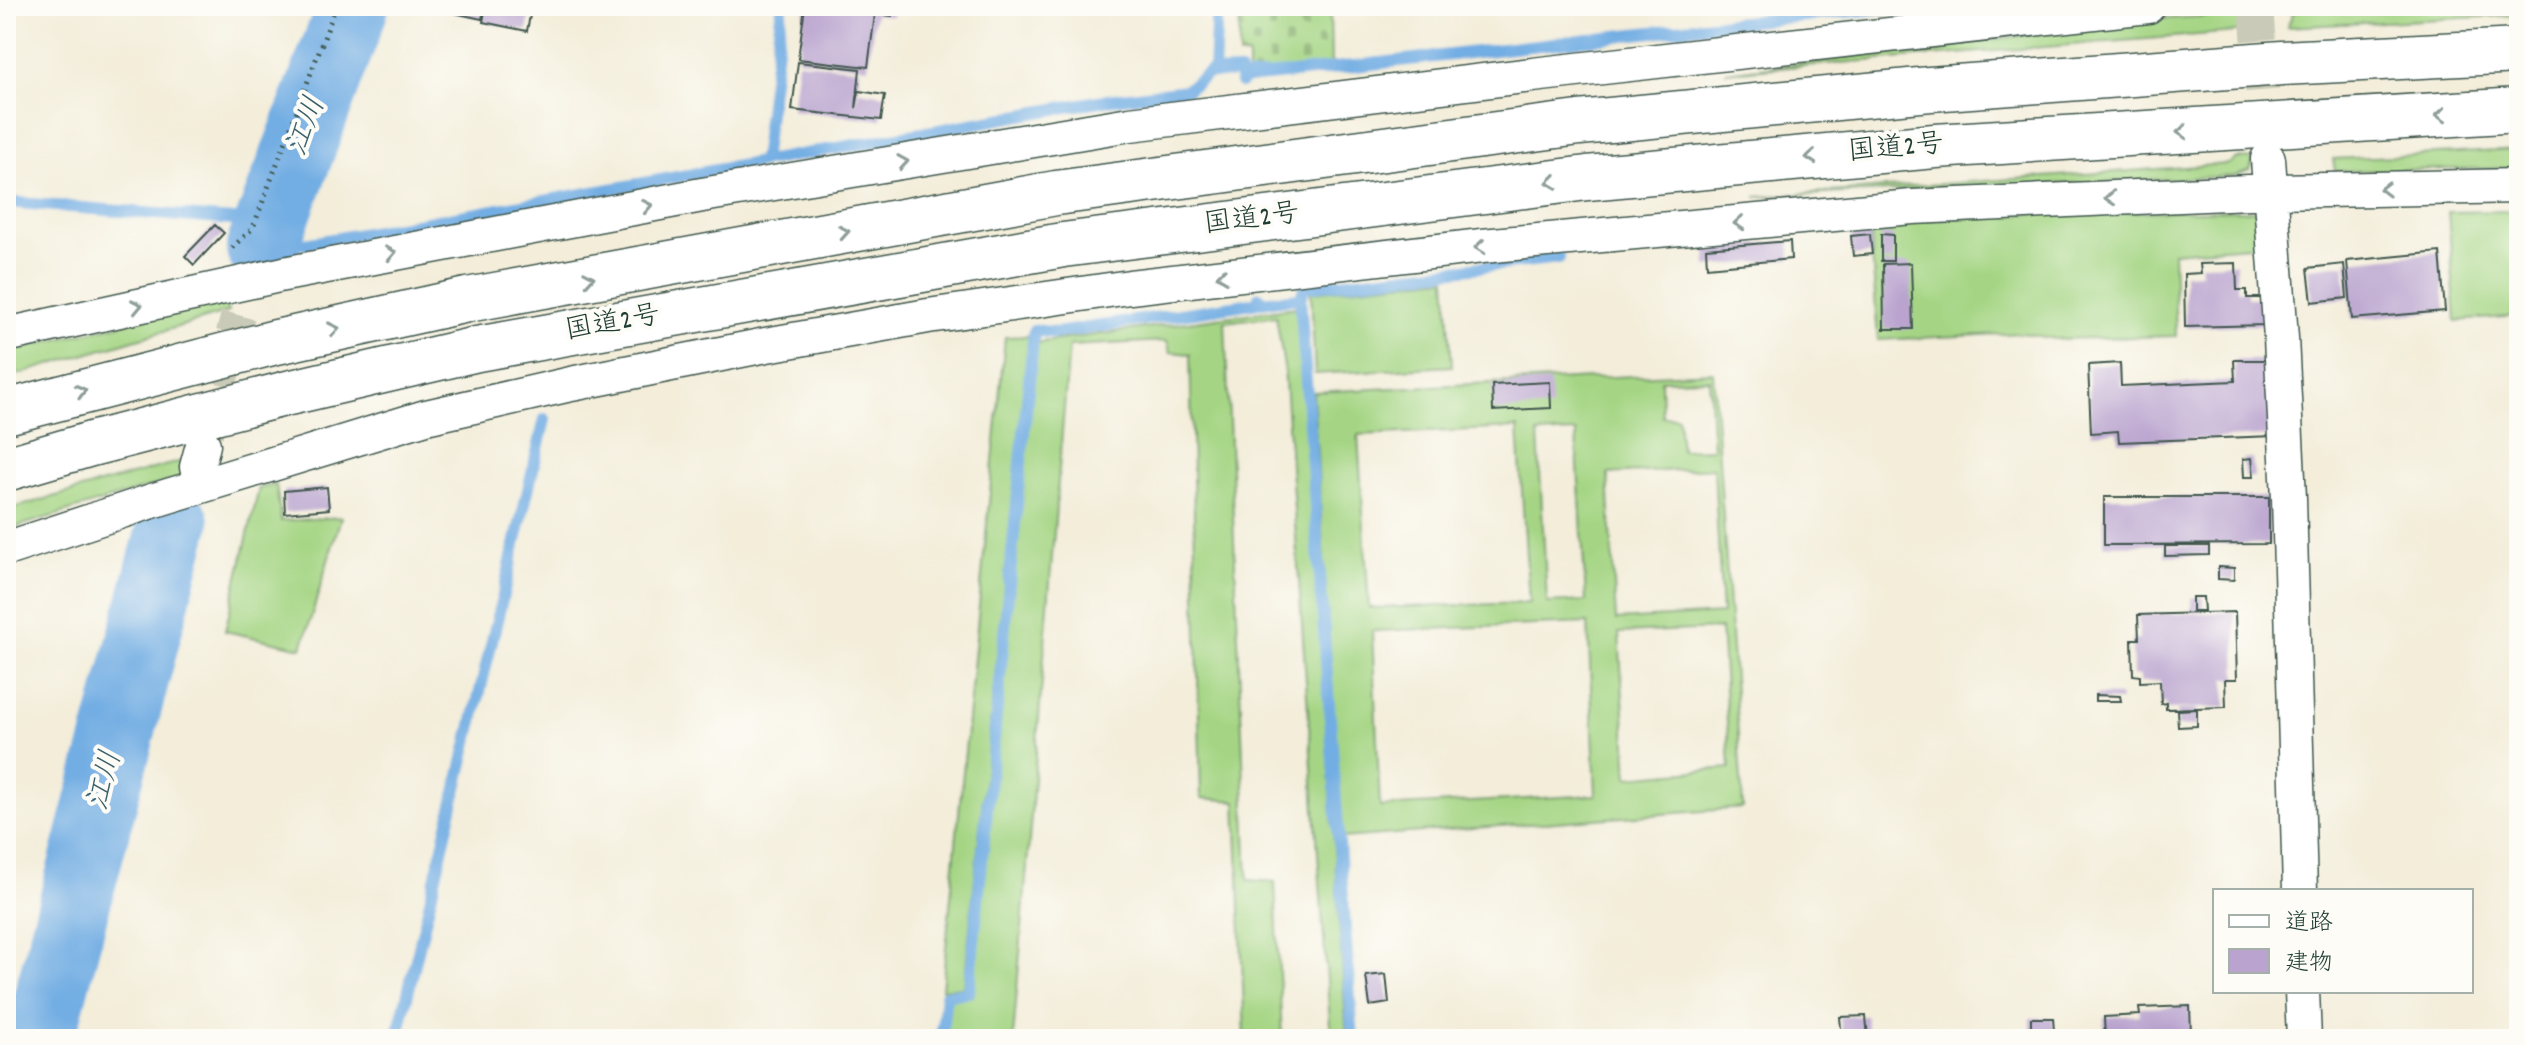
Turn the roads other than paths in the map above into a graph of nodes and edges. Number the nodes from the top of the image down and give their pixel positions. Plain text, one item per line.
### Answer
1 (2148, 6) edge
2 (2519, 51) edge
3 (2519, 110) edge
4 (2270, 175) junction
5 (2519, 186) edge
6 (6, 335) edge
7 (6, 412) edge
8 (203, 445) tunnel mouth
9 (6, 469) edge
10 (203, 485) junction
11 (6, 549) edge
12 (2300, 889) edge
13 (2302, 993) edge
14 (2304, 1039) edge

6 -> 1 street
7 -> 2 highway, 国道2号
3 -> 9 highway, 国道2号
5 -> 4 street
4 -> 10 street
4 - 12 street
8 - 10 street
10 - 11 street
13 - 14 street

